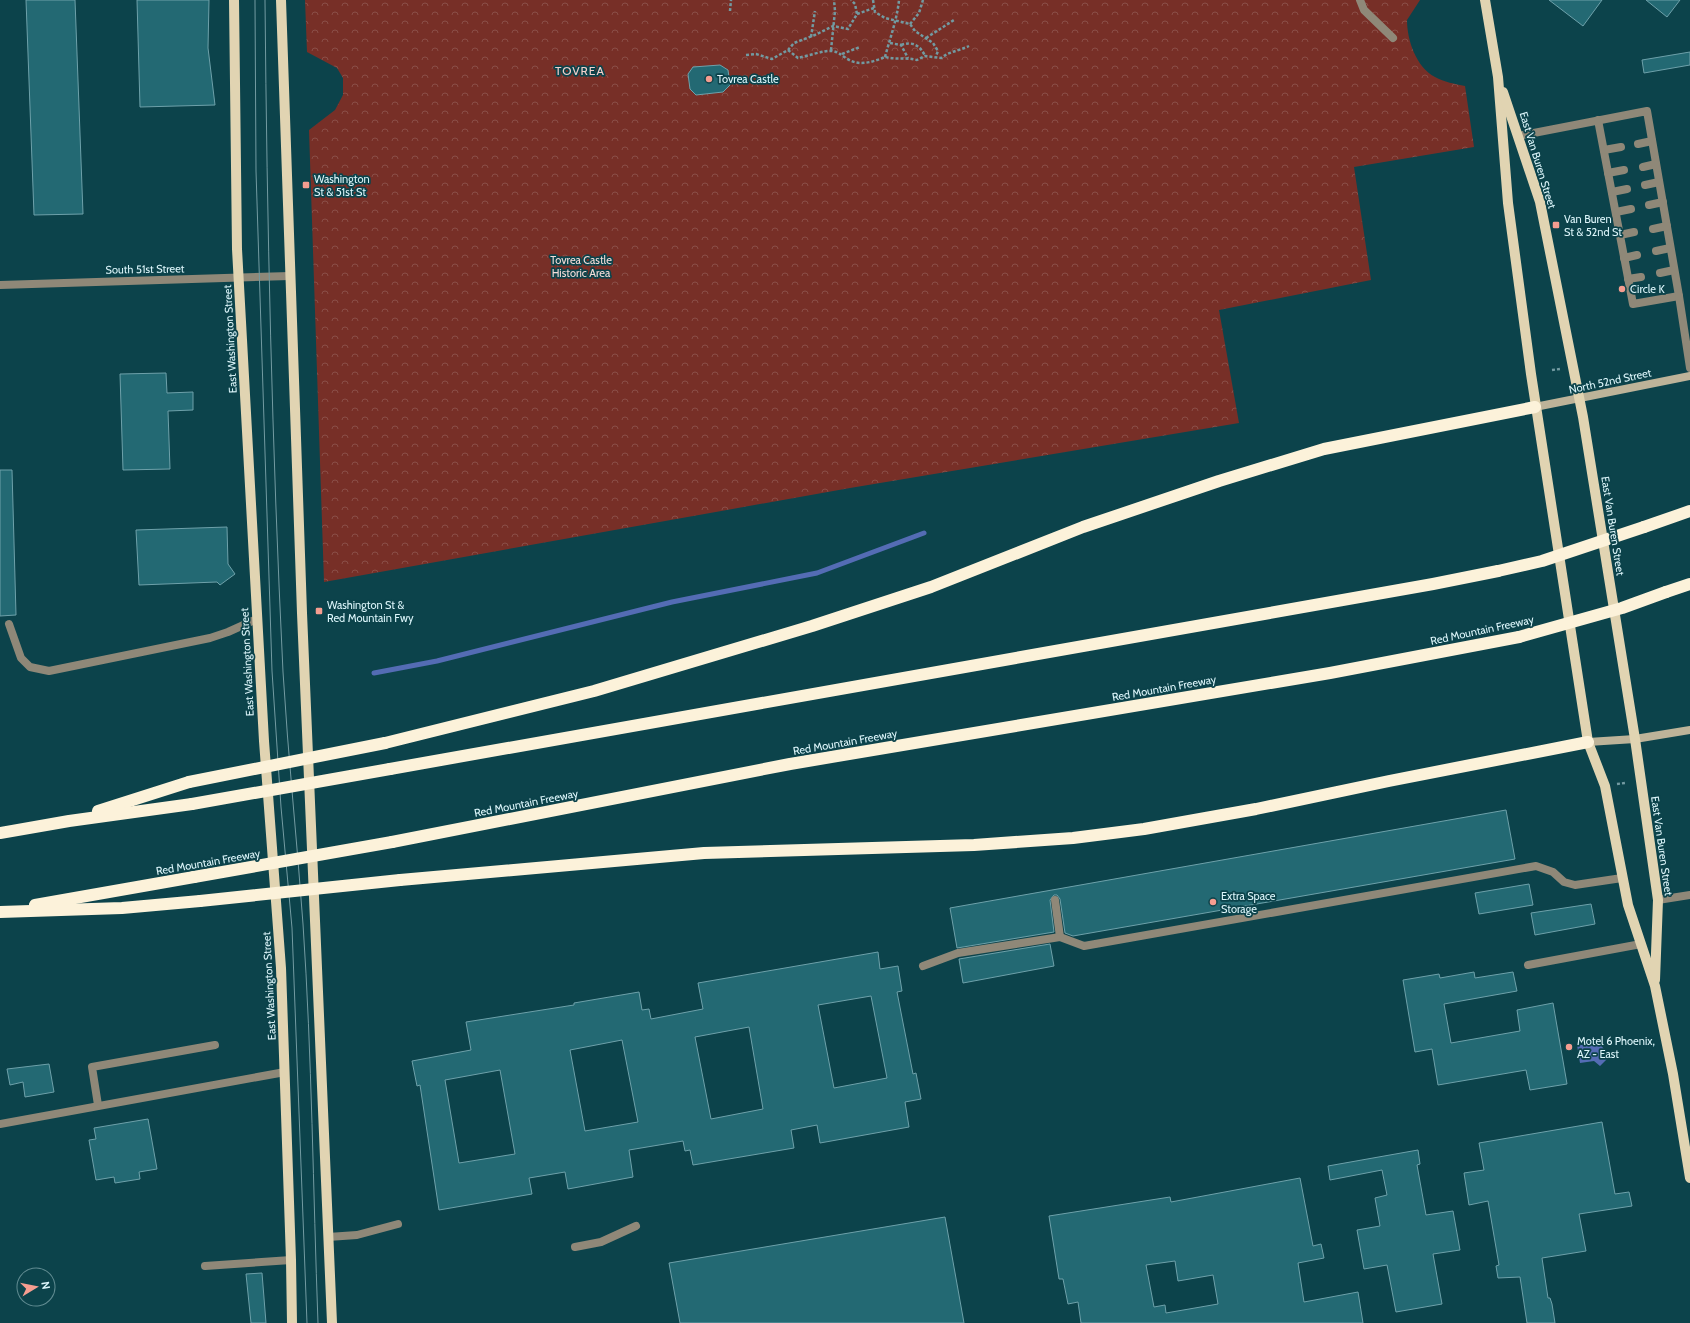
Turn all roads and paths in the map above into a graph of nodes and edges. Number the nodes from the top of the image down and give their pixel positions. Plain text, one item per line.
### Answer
1 (234, 0) edge
2 (282, 0) edge
3 (731, 0) edge
4 (834, 0) edge
5 (851, 0) edge
6 (873, 0) edge
7 (899, 0) edge
8 (923, 0) edge
9 (1360, 0) edge
10 (1485, 0) edge
11 (874, 8) junction
12 (730, 11) dead end
13 (815, 11) dead end
14 (857, 14) junction
15 (954, 20) dead end
16 (897, 22) junction
17 (910, 24) junction
18 (833, 26) junction
19 (811, 37) junction
20 (926, 38) junction
21 (1393, 38) dead end
22 (890, 43) junction
23 (901, 45) junction
24 (969, 46) dead end
25 (860, 47) dead end
26 (788, 50) junction
27 (831, 50) junction
28 (842, 54) junction
29 (746, 55) dead end
30 (924, 56) junction
31 (936, 56) junction
32 (885, 57) junction
33 (908, 58) junction
34 (1498, 77) junction
35 (1598, 120) junction
36 (1518, 136) junction
37 (1652, 141) junction
38 (1638, 144) dead end
39 (1621, 147) dead end
40 (1604, 150) junction
41 (1656, 164) junction
42 (1643, 167) dead end
43 (1624, 170) dead end
44 (1608, 173) junction
45 (1659, 182) junction
46 (1645, 185) dead end
47 (1627, 189) dead end
48 (1612, 192) junction
49 (1663, 202) junction
50 (1649, 205) dead end
51 (1631, 209) dead end
52 (1616, 212) junction
53 (1667, 226) junction
54 (1653, 229) dead end
55 (1634, 232) dead end
56 (1620, 235) junction
57 (1670, 248) junction
58 (1656, 251) dead end
59 (1637, 255) dead end
60 (1624, 258) junction
61 (1674, 270) junction
62 (1660, 273) dead end
63 (290, 276) junction
64 (1641, 277) dead end
65 (239, 278) junction
66 (1628, 279) junction
67 (0, 285) edge
68 (1679, 296) junction
69 (1562, 368) dead end
70 (1690, 368) edge
71 (1552, 370) dead end
72 (1690, 376) edge
73 (1580, 399) junction
74 (1535, 407) junction
75 (1690, 511) edge
76 (1690, 584) edge
77 (257, 619) junction
78 (9, 624) dead end
79 (1690, 730) edge
80 (1635, 739) junction
81 (1588, 742) junction
82 (69, 821) junction
83 (0, 833) edge
84 (1622, 878) junction
85 (1690, 894) edge
86 (1055, 900) dead end
87 (1658, 900) junction
88 (0, 912) edge
89 (1060, 937) junction
90 (1641, 944) junction
91 (923, 966) dead end
92 (1528, 966) dead end
93 (1655, 986) junction
94 (215, 1046) dead end
95 (285, 1072) junction
96 (98, 1105) junction
97 (0, 1124) edge
98 (1690, 1178) edge
99 (398, 1224) dead end
100 (636, 1226) dead end
101 (328, 1237) junction
102 (575, 1247) dead end
103 (291, 1260) junction
104 (205, 1266) dead end
105 (292, 1323) edge
106 (332, 1323) edge

1 - 65 main road, East Washington Street
2 - 63 main road
3 - 12 path
4 - 18 path
5 - 14 path
6 - 11 path
7 - 16 path
8 - 17 path
9 - 21 street
10 - 34 main road, East Van Buren Street
11 - 14 path
11 - 16 path
13 - 19 path
14 - 18 path
15 - 20 path
16 - 17 path
16 - 22 path
17 - 20 path
18 - 19 path
18 - 27 path
19 - 26 path
20 - 31 path
22 - 23 path
22 - 32 path
23 - 30 path
23 - 33 path
24 - 31 path
25 - 28 path
26 - 27 path
26 - 29 path
27 - 28 path
28 - 32 path
30 - 31 path
30 - 33 path
32 - 33 path
34 - 36 main road, East Van Buren Street
34 - 74 main road, East Van Buren Street
35 - 36 street
35 - 37 street
35 - 40 street
36 - 73 main road, East Van Buren Street
37 - 38 street
37 - 41 street
39 - 40 street
40 - 44 street
41 - 42 street
41 - 45 street
43 - 44 street
44 - 48 street
45 - 46 street
45 - 49 street
47 - 48 street
48 - 52 street
49 - 50 street
49 - 53 street
51 - 52 street
52 - 56 street
53 - 54 street
53 - 57 street
55 - 56 street
56 - 60 street
57 - 58 street
57 - 61 street
59 - 60 street
60 - 66 street
61 - 62 street
61 - 68 street
63 - 65 street, South 51st Street
63 - 101 main road
64 - 66 street
65 - 67 street, South 51st Street
65 - 77 main road, East Washington Street
66 - 68 street
68 - 70 street
69 - 71 path
72 - 73 main road, North 52nd Street
73 - 74 main road, North 52nd Street
73 - 80 main road, East Van Buren Street
74 - 81 main road, East Van Buren Street
74 - 82 highway, bridge
75 - 82 highway, bridge
76 - 88 highway, Red Mountain Freeway, bridge
77 - 78 street
77 - 95 main road, East Washington Street
79 - 80 main road
80 - 81 main road
80 - 87 main road, East Van Buren Street
81 - 84 main road, East Van Buren Street
81 - 88 highway, bridge
82 - 83 highway
84 - 89 street
84 - 90 main road, East Van Buren Street
85 - 87 street
86 - 89 street
87 - 93 main road, East Van Buren Street
89 - 91 street
90 - 92 street
90 - 93 main road, East Van Buren Street
93 - 98 main road, East Van Buren Street
94 - 96 street
95 - 96 street
95 - 103 main road, East Washington Street
96 - 97 street
99 - 101 street
100 - 102 street
101 - 106 main road
103 - 104 street
103 - 105 main road, East Washington Street

